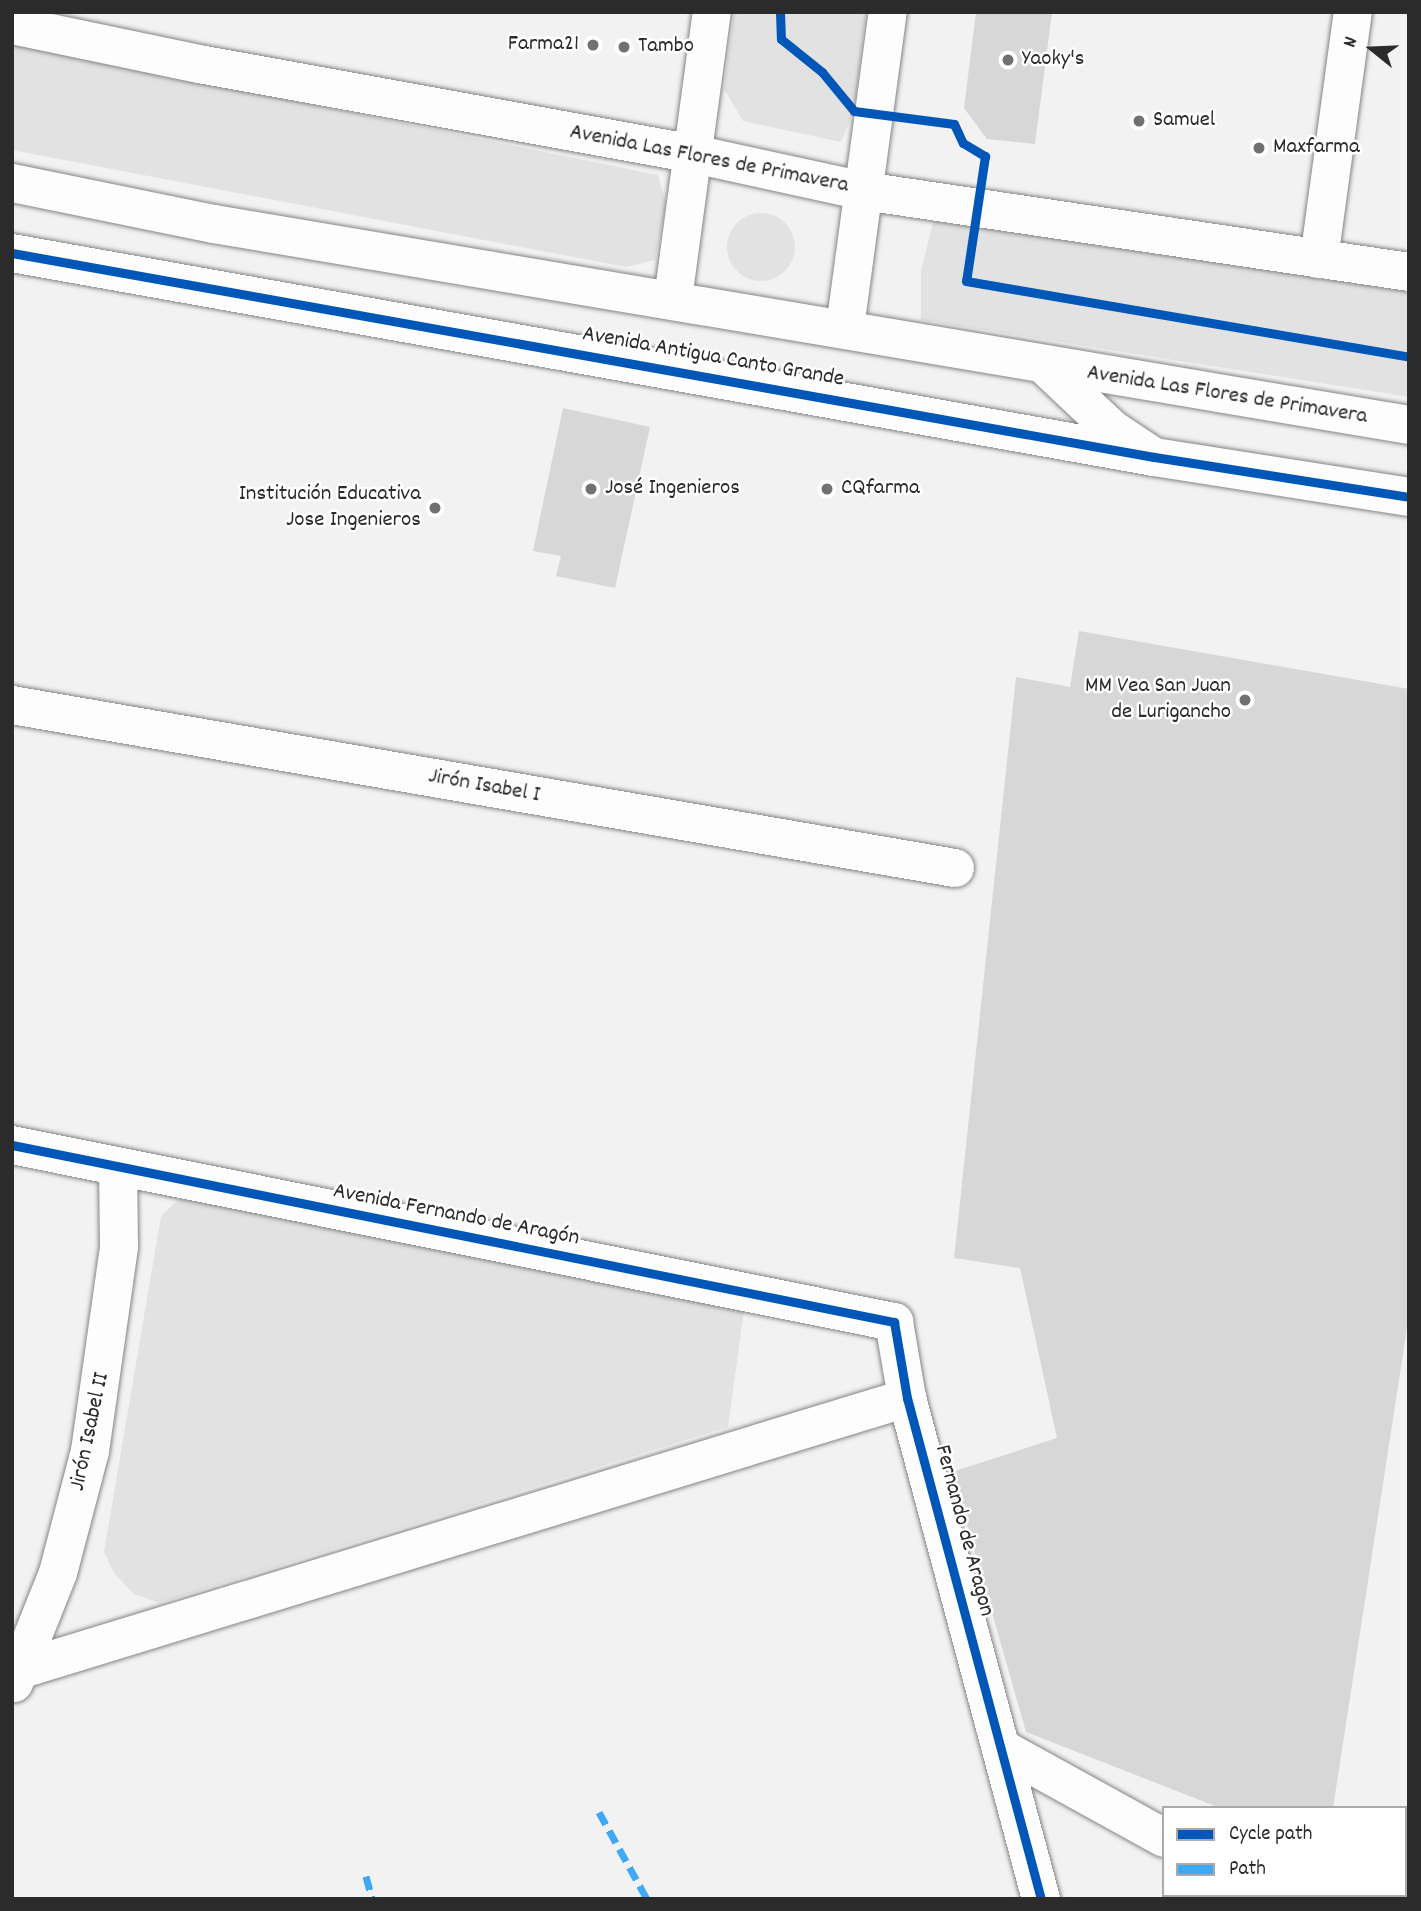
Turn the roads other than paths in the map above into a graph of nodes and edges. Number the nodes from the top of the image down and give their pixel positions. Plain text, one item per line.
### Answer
1 (712, 12) edge
2 (888, 12) edge
3 (1353, 12) edge
4 (12, 24) edge
5 (694, 154) junction
6 (12, 183) edge
7 (864, 191) junction
8 (12, 253) edge
9 (1319, 259) junction
10 (1409, 272) edge
11 (673, 299) junction
12 (845, 328) junction
13 (1046, 367) junction
14 (1409, 425) edge
15 (1154, 457) junction
16 (1409, 497) edge
17 (12, 705) edge
18 (955, 868) dead end
19 (12, 1145) edge
20 (118, 1168) junction
21 (894, 1322) joint
22 (907, 1398) junction
23 (17, 1677) edge
24 (1003, 1749) junction
25 (1162, 1837) edge
26 (1041, 1899) edge

1 - 5 street
2 - 7 street
3 - 9 street
4 - 5 street, Avenida Las Flores de Primavera
5 - 7 street, Avenida Las Flores de Primavera
5 - 11 street
6 - 11 street, Avenida Las Flores de Primavera
7 - 9 street, Avenida Las Flores de Primavera
7 - 12 street
8 - 15 street, Avenida Antigua Canto Grande
9 - 10 street, Avenida Las Flores de Primavera
11 - 12 street, Avenida Las Flores de Primavera
12 - 13 street, Avenida Las Flores de Primavera
13 - 14 street, Avenida Las Flores de Primavera
13 - 15 street
15 - 16 street, Avenida Antigua Canto Grande
17 - 18 street, Jirón Isabel I
19 - 20 street, Avenida Fernando de Aragón
20 - 21 street, Avenida Fernando de Aragón
20 - 23 street, Jirón Isabel II
21 - 22 street, Fernando de Aragon
22 - 23 street
22 - 24 street, Fernando de Aragon
24 - 25 street
24 - 26 street, Fernando de Aragon

